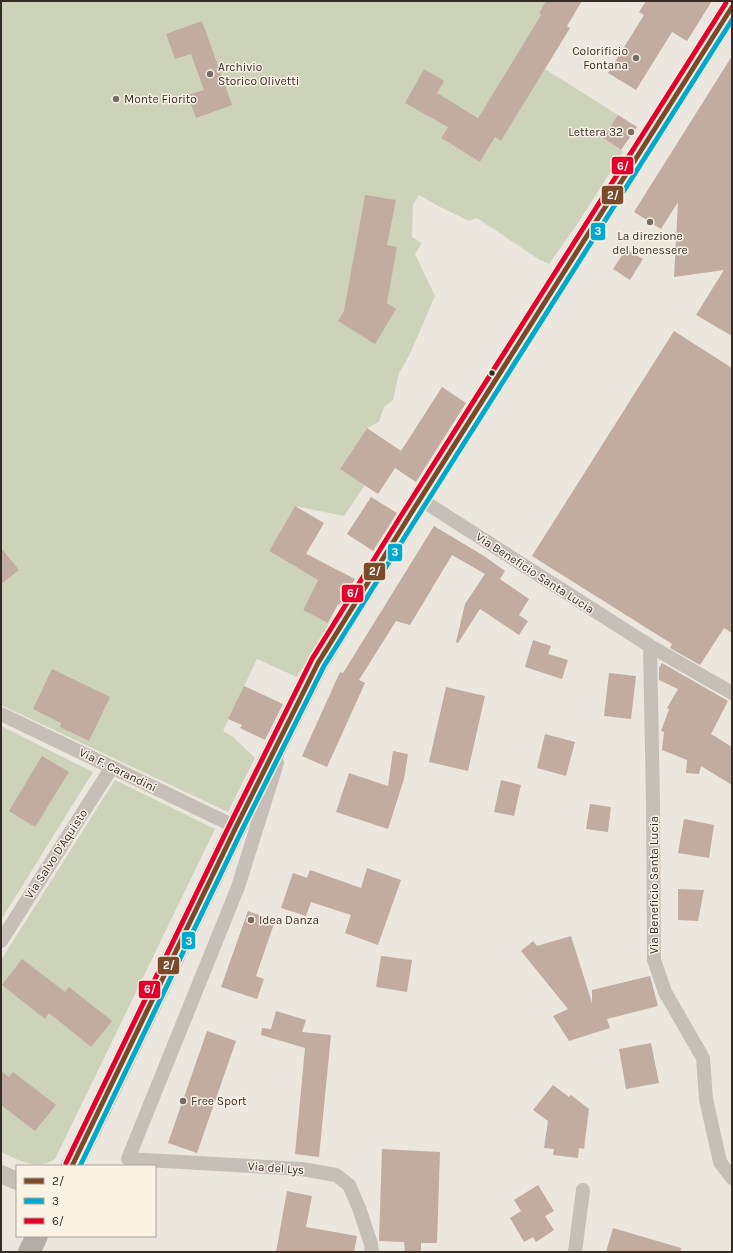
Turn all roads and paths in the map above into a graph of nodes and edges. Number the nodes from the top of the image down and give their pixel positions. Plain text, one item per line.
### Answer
1 (732, 7) edge
2 (420, 499) junction
3 (650, 646) junction
4 (732, 693) edge
5 (1, 714) edge
6 (273, 752) junction
7 (112, 767) junction
8 (236, 827) junction
9 (1, 941) edge
10 (72, 1165) edge
11 (1, 1174) edge
12 (732, 1178) edge
13 (16, 1181) edge
14 (583, 1190) dead end
15 (37, 1237) edge
16 (29, 1252) edge
17 (372, 1252) edge
18 (575, 1252) edge

1 - 2 main road
2 - 3 street, Via Beneficio Santa Lucia
2 - 6 main road
3 - 4 street, Via Beneficio Santa Lucia
3 - 12 street, Via Beneficio Santa Lucia
5 - 7 street, Via F. Carandini
6 - 8 main road
6 - 17 street, Via del Lys
7 - 8 street, Via F. Carandini
7 - 9 street, Via Salvo D'Aquisto
8 - 10 main road
11 - 13 street
14 - 18 street
15 - 16 main road

